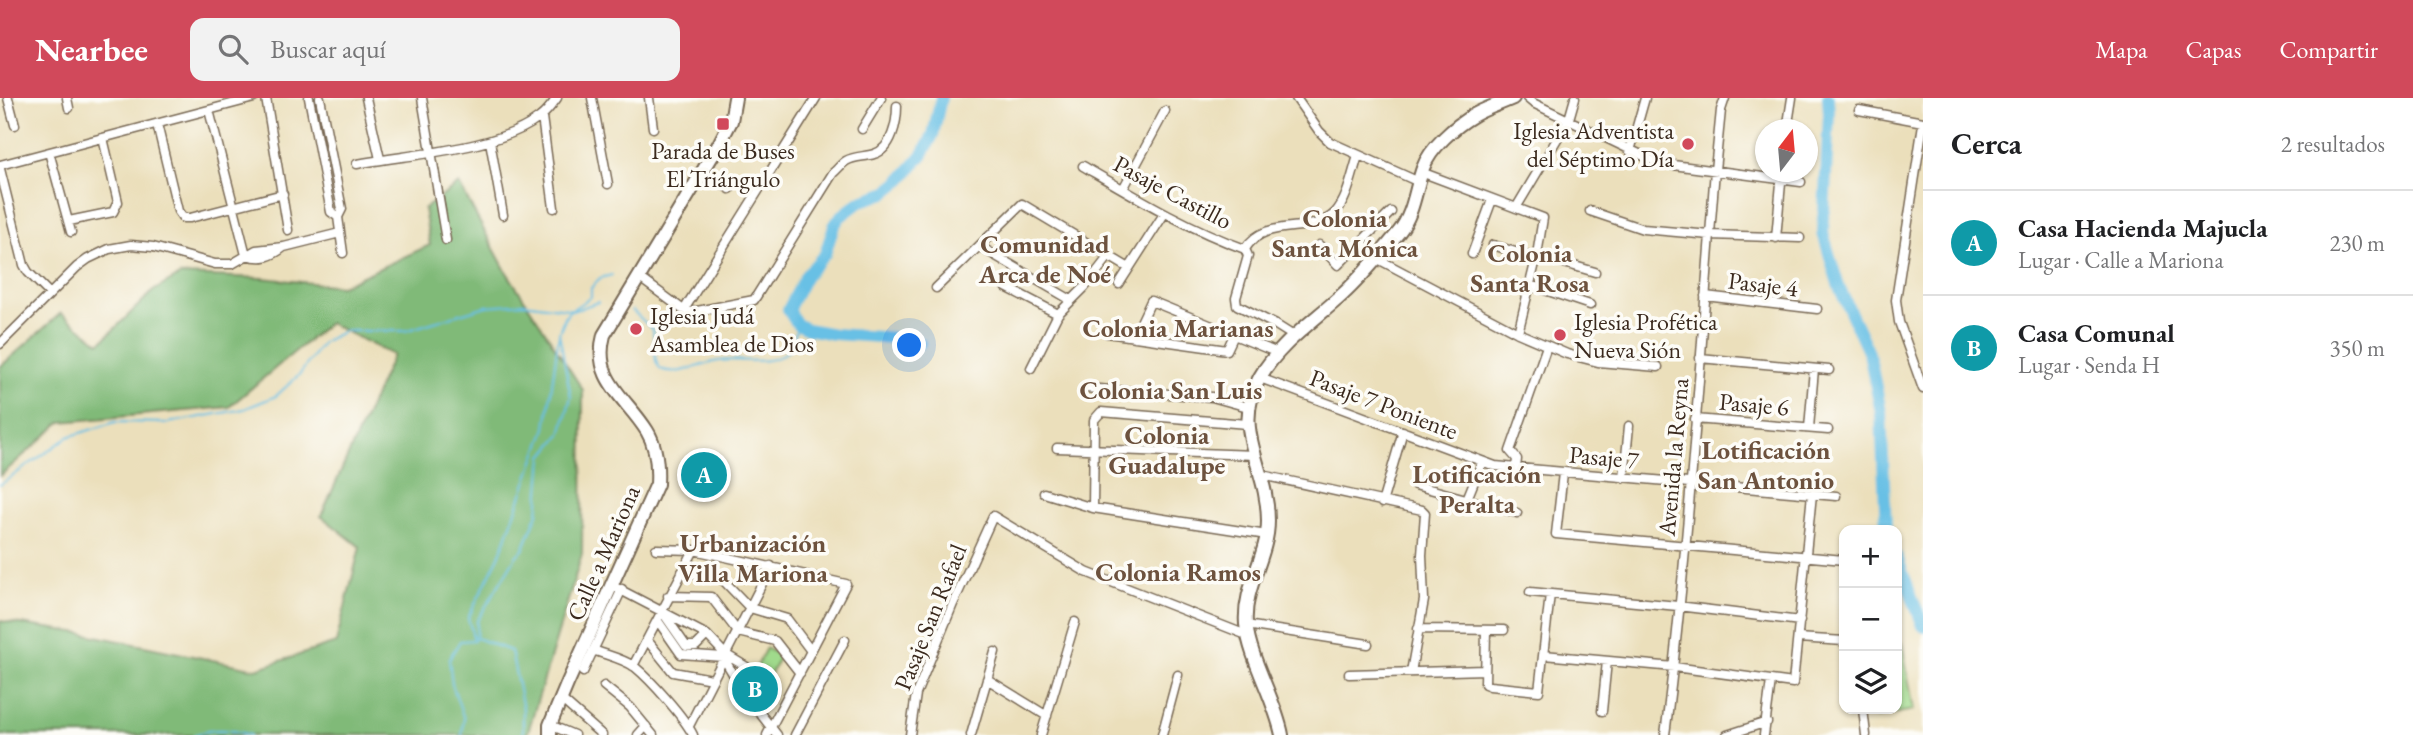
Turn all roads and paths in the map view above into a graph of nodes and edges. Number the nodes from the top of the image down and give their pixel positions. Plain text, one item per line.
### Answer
1 (67, 98) edge
2 (254, 98) edge
3 (266, 98) edge
4 (309, 98) edge
5 (320, 98) edge
6 (366, 98) edge
7 (422, 98) edge
8 (557, 98) edge
9 (593, 98) edge
10 (649, 98) edge
11 (735, 98) edge
12 (741, 98) edge
13 (816, 98) edge
14 (881, 98) edge
15 (1296, 98) edge
16 (1513, 98) edge
17 (1527, 98) edge
18 (1575, 98) edge
19 (1645, 98) edge
20 (1725, 98) edge
21 (1791, 98) edge
22 (6, 101) edge
23 (897, 106) dead end
24 (69, 108) dead end
25 (209, 110) junction
26 (1859, 110) dead end
27 (1165, 111) dead end
28 (734, 112) junction
29 (542, 117) junction
30 (1788, 119) edge
31 (1569, 120) junction
32 (1923, 123) edge
33 (157, 124) junction
34 (15, 125) dead end
35 (653, 128) dead end
36 (862, 128) dead end
37 (103, 138) junction
38 (490, 141) junction
39 (432, 151) junction
40 (1630, 151) junction
41 (49, 152) junction
42 (1358, 156) junction
43 (380, 159) junction
44 (357, 164) dead end
45 (1083, 166) dead end
46 (0, 167) edge
47 (1715, 170) junction
48 (703, 172) junction
49 (1755, 174) edge
50 (1420, 177) junction
51 (1781, 182) edge
52 (608, 184) dead end
53 (730, 189) dead end
54 (1123, 189) junction
55 (282, 194) junction
56 (1492, 200) junction
57 (233, 207) junction
58 (554, 208) dead end
59 (1516, 208) junction
60 (1590, 211) dead end
61 (1391, 212) dead end
62 (1164, 214) junction
63 (503, 215) dead end
64 (338, 217) junction
65 (69, 221) junction
66 (288, 230) dead end
67 (71, 232) dead end
68 (340, 233) junction
69 (1710, 235) junction
70 (1776, 237) junction
71 (1800, 238) dead end
72 (446, 240) dead end
73 (1361, 242) junction
74 (1319, 245) dead end
75 (1493, 245) dead end
76 (979, 246) junction
77 (1246, 250) junction
78 (343, 253) dead end
79 (1472, 254) dead end
80 (246, 256) junction
81 (1109, 256) junction
82 (1537, 257) junction
83 (1376, 258) junction
84 (1129, 268) junction
85 (1595, 272) dead end
86 (640, 278) junction
87 (1119, 284) dead end
88 (1530, 285) junction
89 (1006, 286) dead end
90 (936, 288) dead end
91 (50, 294) junction
92 (1705, 296) junction
93 (1071, 300) junction
94 (1590, 304) dead end
95 (687, 305) dead end
96 (1817, 309) dead end
97 (1058, 314) junction
98 (1107, 333) dead end
99 (1518, 333) junction
100 (1234, 335) junction
101 (1134, 337) junction
102 (1295, 337) junction
103 (0, 344) edge
104 (1547, 346) junction
105 (1279, 353) junction
106 (1700, 358) junction
107 (1658, 367) dead end
108 (1031, 368) dead end
109 (1814, 369) junction
110 (1829, 370) dead end
111 (1260, 378) junction
112 (1084, 388) dead end
113 (1923, 388) edge
114 (1248, 407) junction
115 (1695, 419) junction
116 (1247, 424) junction
117 (1629, 426) dead end
118 (1809, 428) junction
119 (1828, 429) dead end
120 (1403, 431) junction
121 (1057, 448) dead end
122 (1094, 449) junction
123 (1256, 455) junction
124 (1482, 463) junction
125 (1494, 467) joint
126 (1516, 468) junction
127 (1563, 472) junction
128 (1262, 475) junction
129 (1623, 478) junction
130 (1690, 484) junction
131 (1415, 485) dead end
132 (1044, 493) dead end
133 (1812, 494) junction
134 (1836, 496) dead end
135 (1466, 499) junction
136 (1382, 503) junction
137 (1093, 509) junction
138 (1517, 513) dead end
139 (1267, 535) junction
140 (1685, 546) junction
141 (656, 549) dead end
142 (694, 550) junction
143 (1806, 556) junction
144 (1839, 559) edge
145 (771, 566) junction
146 (682, 572) junction
147 (617, 587) junction
148 (1530, 592) dead end
149 (1550, 594) junction
150 (668, 596) junction
151 (1678, 606) junction
152 (750, 608) junction
153 (661, 611) junction
154 (658, 621) junction
155 (1800, 621) junction
156 (1074, 622) dead end
157 (1418, 629) junction
158 (1504, 629) dead end
159 (1486, 630) junction
160 (1248, 631) junction
161 (738, 632) junction
162 (708, 635) junction
163 (1798, 638) junction
164 (647, 640) junction
165 (845, 640) dead end
166 (1839, 641) edge
167 (1368, 644) dead end
168 (593, 650) junction
169 (811, 651) junction
170 (995, 652) dead end
171 (724, 655) junction
172 (1544, 656) junction
173 (1607, 661) junction
174 (633, 666) junction
175 (1674, 667) junction
176 (750, 669) dead end
177 (1485, 670) junction
178 (1411, 672) junction
179 (583, 673) dead end
180 (800, 673) junction
181 (1349, 674) dead end
182 (1178, 676) dead end
183 (712, 679) junction
184 (987, 679) junction
185 (1771, 681) junction
186 (604, 686) dead end
187 (561, 699) junction
188 (1602, 711) dead end
189 (1864, 714) edge
190 (1047, 716) junction
191 (1767, 722) junction
192 (646, 726) junction
193 (689, 726) junction
194 (550, 730) edge
195 (772, 732) edge
196 (797, 734) edge
197 (574, 735) edge
198 (602, 735) edge
199 (638, 735) edge
200 (653, 735) edge
201 (693, 735) edge
202 (910, 735) edge
203 (971, 735) edge
204 (1041, 735) edge
205 (1162, 735) edge
206 (1283, 735) edge
207 (1665, 735) edge
208 (1727, 735) edge
209 (1764, 735) edge
210 (1867, 735) edge

1 - 24 street
2 - 25 street
3 - 55 street
4 - 64 street
5 - 64 street
6 - 43 street
7 - 39 street
8 - 29 street
9 - 52 street
10 - 35 street
11 - 28 street, Calle a Mariona
12 - 28 street
13 - 95 street
14 - 36 street
15 - 42 street
16 - 50 street
17 - 31 street
18 - 31 street
19 - 40 street
20 - 47 street, Avenida la Reyna
21 - 30 street
22 - 34 street
23 - 86 street
25 - 33 street
25 - 57 street
26 - 32 street
27 - 54 street
28 - 48 street, Calle a Mariona
29 - 38 street
29 - 58 street
31 - 40 street
31 - 59 street
32 - 113 street
33 - 37 street
33 - 57 street
37 - 41 street
37 - 65 street
38 - 39 street
38 - 63 street
39 - 43 street
39 - 72 street
40 - 47 street
41 - 46 street
41 - 65 street
42 - 50 street
42 - 77 street
43 - 44 street
45 - 54 street, Pasaje Castillo
46 - 91 street
47 - 49 street
47 - 69 street, Avenida la Reyna
48 - 53 street
48 - 86 street, Calle a Mariona
50 - 56 street
50 - 83 street
51 - 70 street
54 - 62 street, Pasaje Castillo
55 - 57 street
55 - 66 street
56 - 59 street
56 - 79 street
57 - 80 street
59 - 82 street
60 - 69 street
61 - 73 street
62 - 77 street, Pasaje Castillo
62 - 84 street
64 - 68 street
65 - 67 street
68 - 78 street
68 - 80 street
69 - 70 street
69 - 92 street, Avenida la Reyna
70 - 71 street
73 - 74 street
73 - 83 street
75 - 82 street
76 - 81 street
76 - 90 street
76 - 93 street
77 - 102 street
80 - 91 street
81 - 84 street
81 - 93 street
82 - 85 street
82 - 88 street
83 - 99 street
83 - 102 street
84 - 87 street
86 - 147 street, Calle a Mariona
88 - 94 street
88 - 99 street
89 - 97 street
91 - 103 street
92 - 96 street, Pasaje 4
92 - 106 street, Avenida la Reyna
93 - 97 street
97 - 108 street
98 - 101 street
99 - 104 street
100 - 101 street
100 - 101 street
100 - 105 street
102 - 105 street
104 - 107 street
104 - 126 street
105 - 111 street
106 - 109 street
106 - 115 street, Avenida la Reyna
109 - 110 street
109 - 118 street, Pasaje 6
111 - 114 street
111 - 120 street, Pasaje 7 Poniente
112 - 114 street
114 - 116 street
115 - 118 street, Pasaje 6
115 - 130 street, Avenida la Reyna
116 - 122 street
116 - 123 street
117 - 129 street
118 - 119 street, Pasaje 6
120 - 124 street, Pasaje 7 Poniente
120 - 136 street
121 - 122 street
122 - 123 street
122 - 137 street
123 - 128 street
124 - 125 street, Pasaje 7 Poniente
124 - 135 street
125 - 126 street, Pasaje 7
126 - 127 street, Pasaje 7
127 - 129 street, Pasaje 7
127 - 140 street
128 - 136 street
128 - 139 street
129 - 130 street, Pasaje 7
130 - 133 street, Pasaje 7
130 - 140 street, Avenida la Reyna
131 - 135 street
132 - 137 street
133 - 134 street, Pasaje 7
133 - 143 street
135 - 138 street
136 - 157 street
137 - 139 street
139 - 160 street
140 - 143 street
140 - 151 street, Avenida la Reyna
141 - 142 street
142 - 145 street
142 - 146 street
143 - 144 street
143 - 155 street
145 - 152 street
145 - 169 street
146 - 150 street
146 - 152 street
147 - 153 street
147 - 168 street
147 - 187 street, Calle a Mariona
148 - 149 street
149 - 151 street
149 - 172 street
150 - 153 street
150 - 161 street
151 - 155 street
151 - 175 street, Avenida la Reyna
152 - 161 street
152 - 169 street
153 - 154 street
153 - 162 street
153 - 162 street
154 - 164 street
154 - 171 street
155 - 163 street
156 - 190 street
157 - 159 street
157 - 178 street
158 - 159 street
159 - 177 street
160 - 167 street
160 - 202 street, Pasaje San Rafael
160 - 206 street
161 - 171 street
161 - 180 street
162 - 171 street
163 - 166 street
163 - 185 street
164 - 174 street
164 - 183 street
165 - 196 street
168 - 174 street
168 - 179 street
169 - 180 street
170 - 184 street
171 - 176 street
171 - 183 street
171 - 195 street
172 - 173 street
172 - 177 street
173 - 175 street
173 - 188 street
174 - 193 street
175 - 185 street
175 - 207 street, Avenida la Reyna
177 - 178 street
178 - 181 street
180 - 195 street
182 - 205 street
183 - 193 street
184 - 190 street
184 - 203 street
185 - 191 street
186 - 192 street
187 - 194 street, Calle a Mariona
187 - 198 street
189 - 210 street
190 - 204 street
191 - 208 street
191 - 209 street
192 - 199 street
192 - 200 street
193 - 201 street
194 - 197 street

